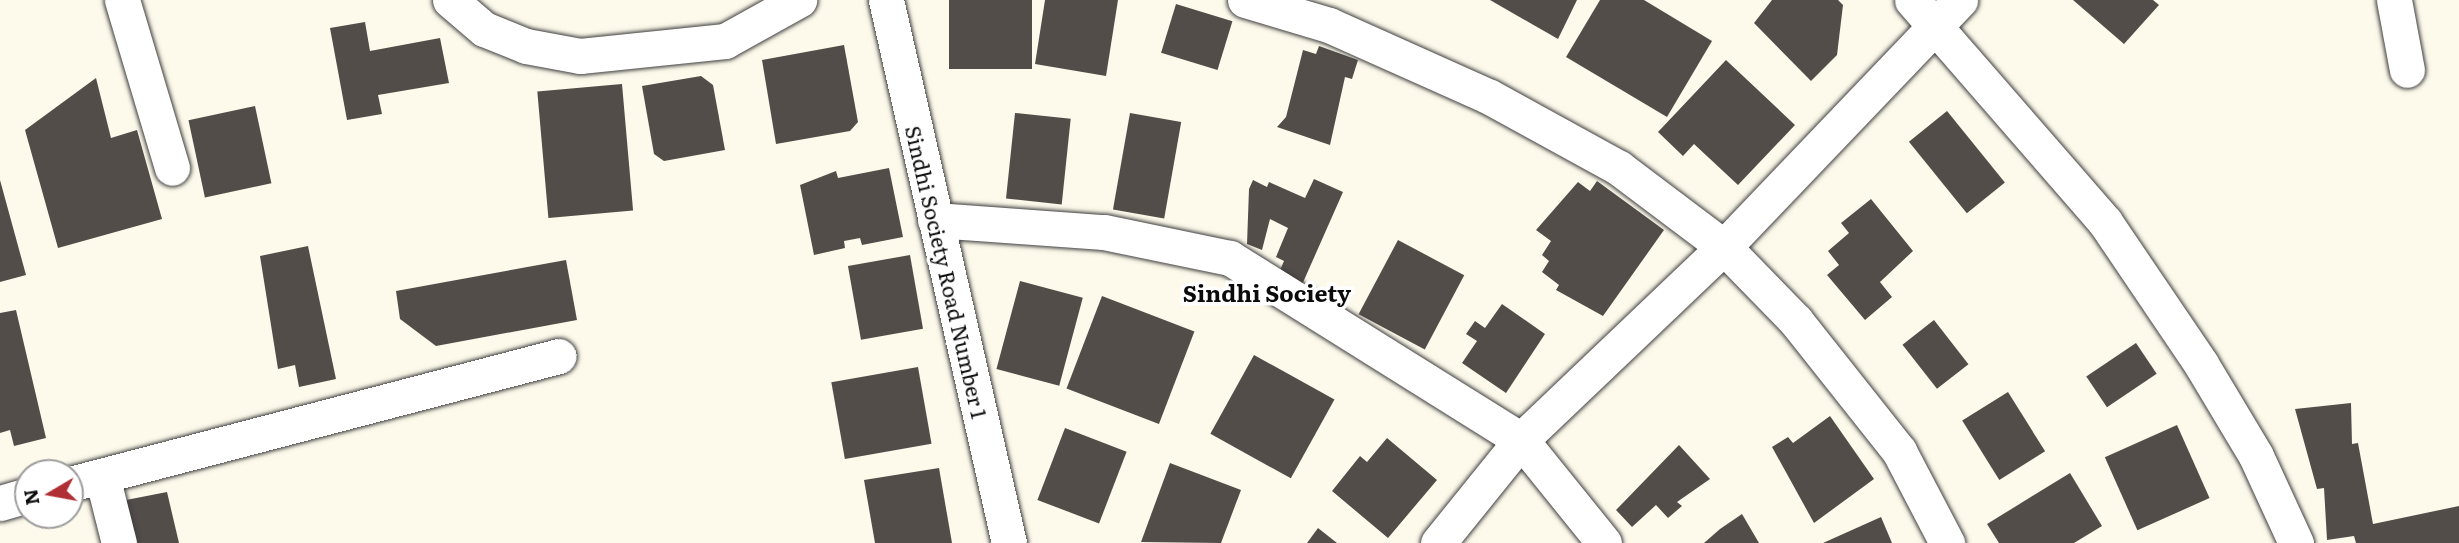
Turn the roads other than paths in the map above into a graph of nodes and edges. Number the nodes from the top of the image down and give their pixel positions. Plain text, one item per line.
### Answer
1 (122, 0) edge
2 (450, 0) edge
3 (799, 0) edge
4 (886, 0) edge
5 (1245, 0) edge
6 (1912, 0) edge
7 (2394, 0) edge
8 (1298, 8) edge
9 (1949, 11) edge
10 (2407, 70) dead end
11 (172, 168) dead end
12 (935, 220) junction
13 (1724, 247) junction
14 (559, 356) dead end
15 (1521, 440) junction
16 (86, 480) edge
17 (119, 543) edge
18 (1009, 543) edge
19 (1438, 543) edge
20 (1604, 543) edge
21 (1947, 543) edge
22 (2296, 543) edge

1 - 11 street
2 - 3 street
4 - 12 street, Sindhi Society Road Number 1
5 - 8 street
6 - 9 street
7 - 10 street
8 - 13 street
9 - 13 street
9 - 22 street
12 - 15 street
12 - 18 street, Sindhi Society Road Number 1
13 - 15 street
13 - 21 street
14 - 16 street
15 - 19 street
15 - 20 street
16 - 17 street

